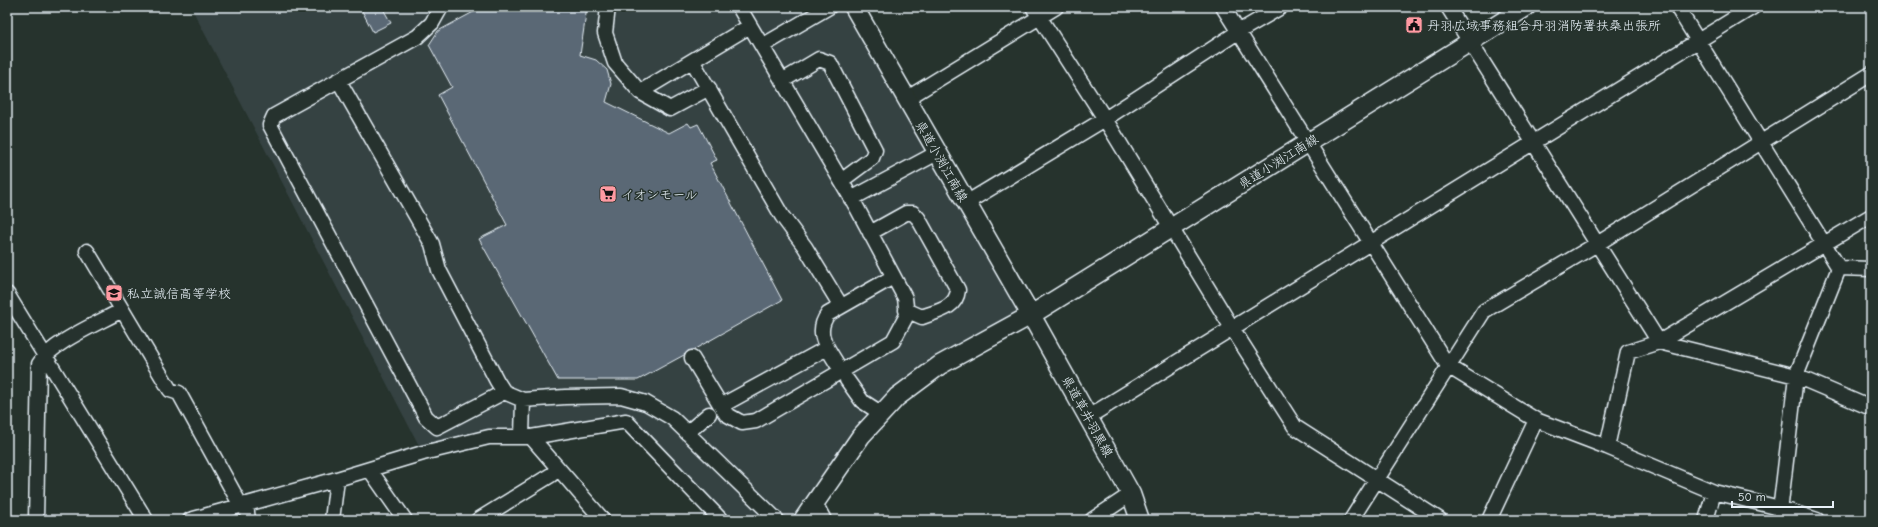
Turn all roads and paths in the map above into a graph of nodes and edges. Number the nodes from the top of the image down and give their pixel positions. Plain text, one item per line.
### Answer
1 (441, 7) edge
2 (608, 7) edge
3 (739, 7) edge
4 (828, 7) edge
5 (854, 7) edge
6 (1056, 7) edge
7 (1223, 7) edge
8 (1281, 7) edge
9 (1448, 7) edge
10 (1526, 7) edge
11 (1677, 7) edge
12 (1753, 7) edge
13 (1036, 12) edge
14 (750, 26) junction
15 (1238, 32) junction
16 (1698, 41) junction
17 (1470, 42) junction
18 (762, 46) junction
19 (693, 62) junction
20 (1871, 74) edge
21 (339, 81) junction
22 (782, 81) junction
23 (709, 88) junction
24 (640, 92) junction
25 (906, 99) junction
26 (1105, 119) junction
27 (1308, 142) junction
28 (1533, 142) junction
29 (1760, 142) junction
30 (937, 153) junction
31 (841, 181) junction
32 (851, 199) junction
33 (966, 203) junction
34 (1871, 216) edge
35 (1170, 228) junction
36 (870, 233) junction
37 (1370, 242) junction
38 (1597, 244) junction
39 (1823, 244) junction
40 (87, 251) dead end
41 (1839, 268) junction
42 (1871, 269) edge
43 (893, 277) junction
44 (7, 294) edge
45 (841, 306) junction
46 (122, 310) junction
47 (906, 310) junction
48 (1031, 315) junction
49 (1232, 328) junction
50 (1659, 342) junction
51 (827, 348) junction
52 (44, 355) junction
53 (692, 358) dead end
54 (837, 364) dead end
55 (1448, 366) junction
56 (1796, 376) junction
57 (848, 380) dead end
58 (504, 392) junction
59 (523, 400) junction
60 (728, 402) dead end
61 (1871, 408) edge
62 (709, 414) dead end
63 (882, 414) junction
64 (1088, 417) junction
65 (1536, 420) junction
66 (687, 433) junction
67 (526, 437) junction
68 (1607, 447) junction
69 (558, 469) junction
70 (370, 470) junction
71 (337, 479) junction
72 (1377, 480) junction
73 (1714, 492) junction
74 (1131, 494) junction
75 (815, 504) junction
76 (244, 505) junction
77 (1780, 514) edge
78 (36, 520) edge
79 (146, 520) edge
80 (190, 520) edge
81 (248, 520) edge
82 (332, 520) edge
83 (405, 520) edge
84 (478, 520) edge
85 (604, 520) edge
86 (721, 520) edge
87 (777, 520) edge
88 (803, 520) edge
89 (824, 520) edge
90 (1092, 520) edge
91 (1140, 520) edge
92 (1351, 520) edge
93 (1440, 520) edge
94 (1489, 520) edge
95 (1706, 520) edge
96 (1817, 520) edge

1 - 21 street
2 - 24 street
3 - 14 street
4 - 18 street
5 - 25 main road, 県道小渕江南線
6 - 13 street
7 - 15 street
8 - 15 street
9 - 17 street
10 - 17 main road, 県道小渕江南線
11 - 16 street
12 - 16 street
13 - 25 street
13 - 26 street
14 - 18 street
14 - 19 street
15 - 26 street
15 - 27 street
16 - 28 street
16 - 29 street
17 - 27 main road, 県道小渕江南線
17 - 28 street
18 - 22 street
19 - 23 street
19 - 24 street
20 - 29 street
21 - 58 street
21 - 58 street
22 - 31 street
22 - 31 street
23 - 24 street
23 - 45 street
25 - 30 main road, 県道小渕江南線
26 - 33 street
26 - 35 street
27 - 35 main road, 県道小渕江南線
27 - 37 street
28 - 37 street
28 - 38 street
29 - 38 street
29 - 39 street
30 - 32 street
30 - 33 main road, 県道小渕江南線
31 - 32 street
32 - 36 street
33 - 48 main road, 県道小渕江南線
34 - 39 street
35 - 48 main road, 県道小渕江南線
35 - 49 street
36 - 43 street
36 - 47 street
37 - 49 street
37 - 55 street
38 - 50 street
38 - 55 street
39 - 41 street
39 - 50 street
40 - 46 street
41 - 42 street
41 - 56 street
43 - 45 street
43 - 47 street
44 - 52 street
45 - 51 street
46 - 52 street
46 - 76 street
47 - 53 street
48 - 63 main road, 県道小渕江南線
48 - 64 main road, 県道草井羽黒線
49 - 64 street
49 - 72 street
50 - 56 street
50 - 68 street
51 - 54 street
51 - 60 street
52 - 78 street
52 - 79 street
55 - 65 street
55 - 72 street
56 - 61 street
56 - 77 street
57 - 63 street
58 - 59 street
59 - 66 street
59 - 67 street
62 - 66 street
63 - 75 main road, 県道小渕江南線
64 - 74 main road, 県道草井羽黒線
65 - 68 street
65 - 94 street
66 - 87 street
67 - 69 street
67 - 70 street
67 - 86 street
68 - 73 street
69 - 84 street
69 - 85 street
70 - 71 street
70 - 83 street
71 - 76 street
71 - 82 street
72 - 92 street
72 - 93 street
73 - 77 street
73 - 95 street
74 - 90 street
74 - 91 main road, 県道草井羽黒線
75 - 88 main road, 県道小渕江南線
75 - 89 street
76 - 80 street
76 - 81 street
77 - 96 street

